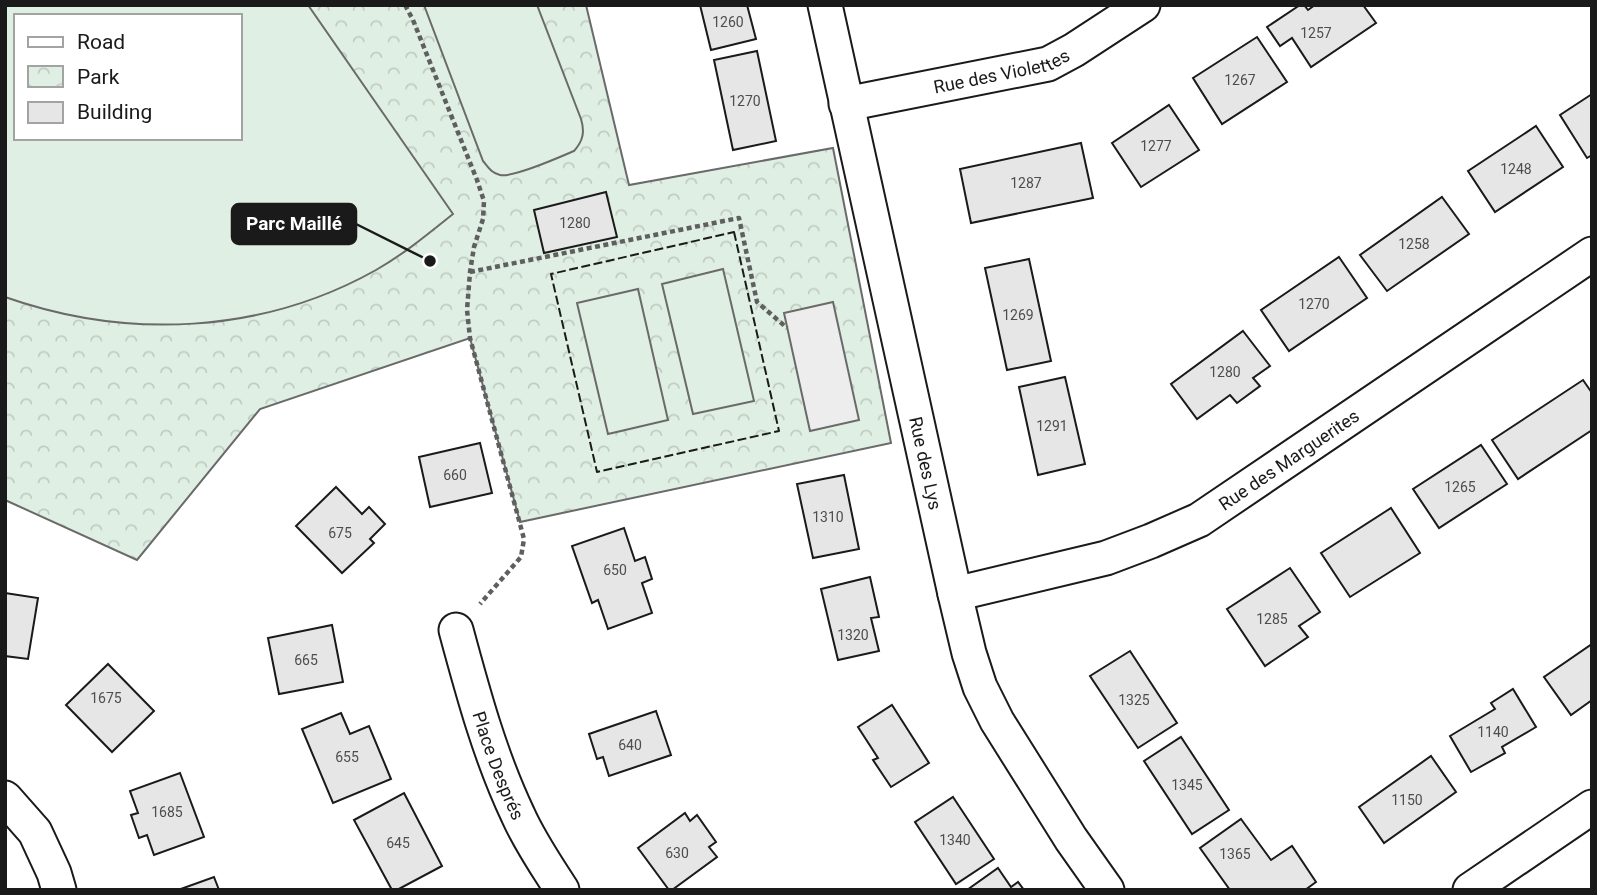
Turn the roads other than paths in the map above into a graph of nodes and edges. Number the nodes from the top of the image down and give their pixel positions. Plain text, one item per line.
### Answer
1 (825, 5) edge
2 (1143, 5) edge
3 (846, 104) junction
4 (1592, 254) edge
5 (955, 594) junction
6 (456, 630) road end
7 (5, 799) edge
8 (1592, 807) edge
9 (59, 890) edge
10 (562, 890) edge
11 (1107, 890) edge
12 (1470, 890) edge

1 - 3 street, Rue des Lys
2 - 3 street, Rue des Violettes
3 - 5 street, Rue des Lys
4 - 5 street, Rue des Marguerites
5 - 11 street, Rue des Lys
6 - 10 street, Place Després
7 - 9 street
8 - 12 street

